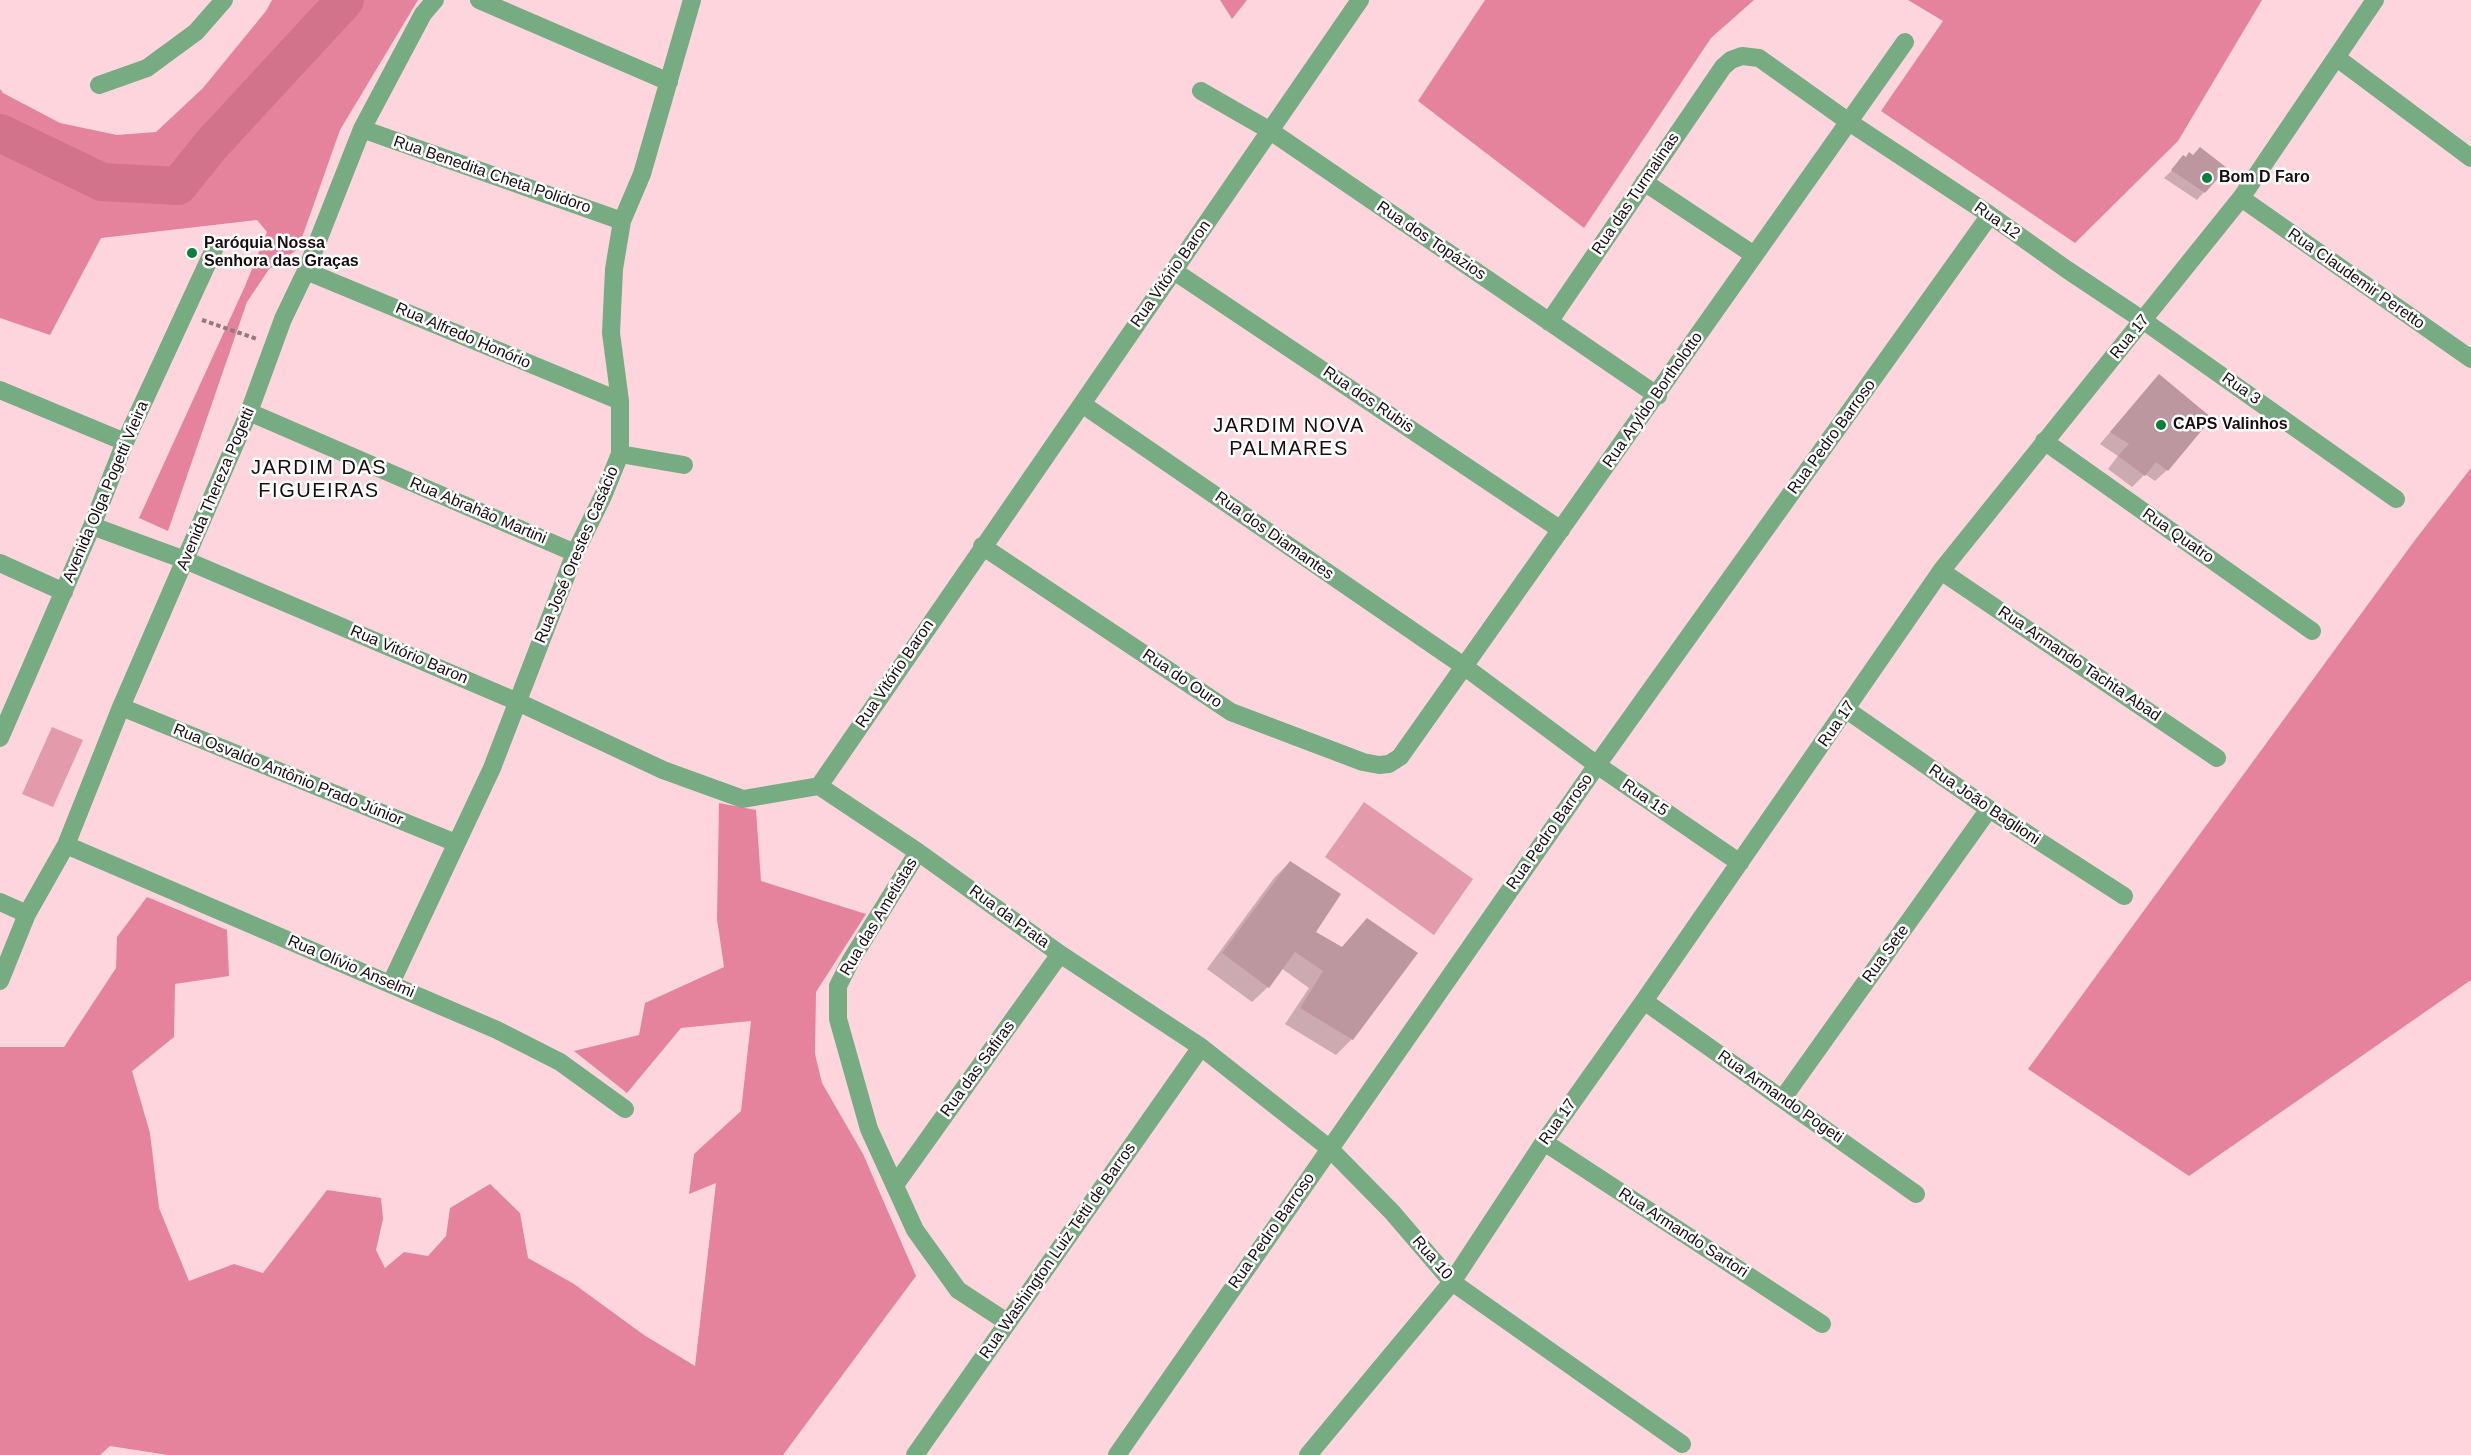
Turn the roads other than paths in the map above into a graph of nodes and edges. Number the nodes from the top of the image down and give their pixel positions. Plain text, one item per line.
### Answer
1 (224, 0) edge
2 (435, 0) edge
3 (479, 0) edge
4 (692, 0) edge
5 (1360, 0) edge
6 (2375, 0) edge
7 (1905, 42) dead end
8 (2337, 58) junction
9 (1722, 67) joint
10 (669, 82) junction
11 (99, 85) dead end
12 (1201, 91) dead end
13 (1849, 122) junction
14 (362, 129) junction
15 (1269, 130) junction
16 (2471, 158) edge
17 (1644, 182) junction
18 (2241, 198) junction
19 (1990, 215) junction
20 (622, 221) junction
21 (215, 247) dead end
22 (1754, 255) junction
23 (306, 271) junction
24 (1174, 271) junction
25 (2144, 321) junction
26 (1549, 322) junction
27 (2471, 359) edge
28 (0, 390) edge
29 (1658, 396) junction
30 (620, 401) junction
31 (1082, 404) junction
32 (249, 412) junction
33 (2044, 441) junction
34 (125, 442) junction
35 (620, 454) junction
36 (684, 465) dead end
37 (2396, 499) dead end
38 (92, 526) junction
39 (1561, 530) junction
40 (982, 546) junction
41 (574, 553) junction
42 (186, 560) junction
43 (0, 563) edge
44 (1941, 571) junction
45 (64, 592) junction
46 (2312, 630) dead end
47 (1465, 668) junction
48 (518, 702) junction
49 (121, 707) junction
50 (1847, 710) junction
51 (1, 734) edge
52 (1400, 758) joint
53 (2217, 758) dead end
54 (1597, 765) junction
55 (819, 786) junction
56 (1989, 809) junction
57 (456, 843) junction
58 (66, 845) junction
59 (918, 852) junction
60 (1740, 863) junction
61 (2124, 896) dead end
62 (0, 902) edge
63 (27, 914) junction
64 (1060, 954) junction
65 (0, 981) edge
66 (392, 983) junction
67 (1644, 1001) junction
68 (1201, 1047) junction
69 (1783, 1098) junction
70 (625, 1109) dead end
71 (1544, 1142) junction
72 (1329, 1148) junction
73 (895, 1185) junction
74 (1916, 1194) dead end
75 (1452, 1282) junction
76 (1007, 1322) junction
77 (1822, 1324) dead end
78 (1682, 1443) dead end
79 (915, 1455) edge
80 (1117, 1455) edge
81 (1308, 1455) edge

1 - 11 street
2 - 14 street, Avenida Thereza Pogetti
3 - 10 street
4 - 10 street, Rua José Orestes Casácio
5 - 15 street, Rua Vitório Baron
6 - 8 street, Rua 17
7 - 13 street, Rua Aryldo Bortholotto
8 - 16 street
8 - 18 street, Rua 17
9 - 13 street, Rua 12
9 - 17 street, Rua das Turmalinas
10 - 20 street, Rua José Orestes Casácio
12 - 15 street, Rua dos Topázios
13 - 19 street, Rua 12
13 - 22 street, Rua Aryldo Bortholotto
14 - 20 street, Rua Benedita Cheta Polidoro
14 - 23 street, Avenida Thereza Pogetti
15 - 24 street, Rua Vitório Baron
15 - 26 street, Rua dos Topázios
17 - 22 street
17 - 26 street, Rua das Turmalinas
18 - 25 street, Rua 17
18 - 27 street, Rua Claudemir Peretto
19 - 25 street, Rua 12
19 - 54 street, Rua Pedro Barroso
20 - 30 street, Rua José Orestes Casácio
21 - 34 street, Avenida Olga Pogetti Vieira
22 - 29 street, Rua Aryldo Bortholotto
23 - 30 street, Rua Alfredo Honório
23 - 32 street, Avenida Thereza Pogetti
24 - 31 street, Rua Vitório Baron
24 - 39 street, Rua dos Rubis
25 - 33 street, Rua 17
25 - 37 street, Rua 3
26 - 29 street, Rua dos Topázios
28 - 34 street
29 - 39 street, Rua Aryldo Bortholotto
30 - 35 street, Rua José Orestes Casácio
31 - 40 street, Rua Vitório Baron
31 - 47 street, Rua dos Diamantes
32 - 41 street, Rua Abrahão Martini
32 - 42 street, Avenida Thereza Pogetti
33 - 44 street, Rua 17
33 - 46 street, Rua Quatro
34 - 38 street, Avenida Olga Pogetti Vieira
35 - 36 street
35 - 41 street, Rua José Orestes Casácio
38 - 42 street, Rua Vitório Baron
38 - 45 street, Avenida Olga Pogetti Vieira
39 - 47 street, Rua Aryldo Bortholotto
40 - 52 street, Rua do Ouro
40 - 55 street, Rua Vitório Baron
41 - 48 street, Rua José Orestes Casácio
42 - 48 street, Rua Vitório Baron
42 - 49 street, Avenida Thereza Pogetti
43 - 45 street
44 - 50 street, Rua 17
44 - 53 street, Rua Armando Tachta Abad
45 - 51 street, Avenida Olga Pogetti Vieira
47 - 52 street, Rua Aryldo Bortholotto
47 - 54 street, Rua 15
48 - 55 street, Rua Vitório Baron
48 - 57 street, Rua José Orestes Casácio
49 - 57 street, Rua Osvaldo Antônio Prado Júnior
49 - 58 street, Avenida Thereza Pogetti
50 - 56 street, Rua João Baglioni
50 - 60 street, Rua 17
54 - 60 street, Rua 15
54 - 72 street, Rua Pedro Barroso
55 - 59 street, Rua da Prata
56 - 61 street, Rua João Baglioni
56 - 69 street, Rua Sete
57 - 66 street, Rua José Orestes Casácio
58 - 63 street, Avenida Thereza Pogetti
58 - 66 street, Rua Olívio Anselmi
59 - 64 street, Rua da Prata
59 - 73 street, Rua das Ametistas
60 - 67 street, Rua 17
62 - 63 street
63 - 65 street, Avenida Thereza Pogetti
64 - 68 street, Rua da Prata
64 - 73 street, Rua das Safiras
66 - 70 street, Rua Olívio Anselmi
67 - 69 street, Rua Armando Pogeti
67 - 71 street, Rua 17
68 - 72 street, Rua 10
68 - 76 street, Rua Washington Luiz Tetti de Barros
69 - 74 street, Rua Armando Pogeti
71 - 75 street, Rua 17
71 - 77 street, Rua Armando Sartori
72 - 75 street, Rua 10
72 - 80 street, Rua Pedro Barroso
73 - 76 street, Rua das Ametistas
75 - 78 street, Rua 10
75 - 81 street, Rua 17
76 - 79 street, Rua Washington Luiz Tetti de Barros

